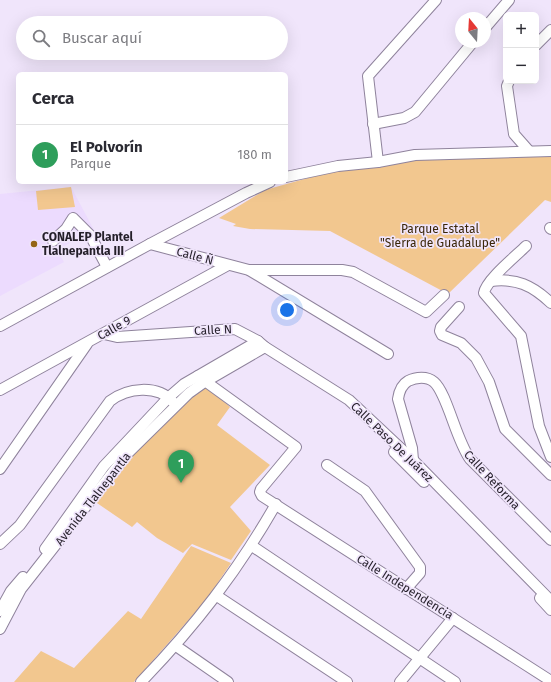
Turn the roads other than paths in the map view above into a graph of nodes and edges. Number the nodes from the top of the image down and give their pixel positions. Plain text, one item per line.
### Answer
1 (436, 0) edge
2 (509, 0) edge
3 (491, 21) edge
4 (551, 30) edge
5 (539, 42) edge
6 (468, 48) edge
7 (508, 84) edge
8 (373, 124) junction
9 (529, 151) junction
10 (551, 151) edge
11 (378, 162) junction
12 (288, 177) edge
13 (266, 184) edge
14 (53, 241) dead end
15 (150, 244) junction
16 (526, 246) dead end
17 (228, 265) junction
18 (106, 267) junction
19 (249, 270) junction
20 (491, 281) junction
21 (444, 296) dead end
22 (551, 303) edge
23 (459, 308) dead end
24 (0, 326) edge
25 (104, 334) junction
26 (88, 343) junction
27 (262, 344) junction
28 (388, 354) dead end
29 (202, 379) junction
30 (0, 390) edge
31 (349, 400) junction
32 (173, 401) junction
33 (551, 457) edge
34 (413, 460) junction
35 (327, 465) dead end
36 (1, 468) edge
37 (551, 475) edge
38 (276, 504) junction
39 (551, 540) edge
40 (0, 544) edge
41 (252, 546) junction
42 (494, 546) junction
43 (406, 589) junction
44 (16, 590) junction
45 (0, 593) edge
46 (217, 596) junction
47 (551, 601) edge
48 (551, 610) edge
49 (0, 611) edge
50 (453, 618) junction
51 (0, 629) edge
52 (176, 646) junction
53 (420, 658) junction
54 (551, 681) edge
55 (141, 682) edge
56 (228, 682) edge
57 (347, 682) edge
58 (400, 682) edge
59 (455, 682) edge

1 - 8 street
2 - 3 street
4 - 5 street
6 - 8 street
7 - 9 street
8 - 11 street
9 - 10 street
9 - 11 street
11 - 12 street
13 - 15 street
14 - 18 street
15 - 17 street, Calle Ñ
15 - 18 street
16 - 20 street
17 - 19 street, Calle Ñ
17 - 25 street, Calle 9
18 - 24 street
19 - 21 street
19 - 28 street, Calle Ñ
20 - 22 street
20 - 33 street
23 - 37 street
25 - 26 street, Calle 9
25 - 27 street, Calle N
26 - 30 street, Calle 9
26 - 36 street
27 - 29 street, Avenida Tlalnepantla
27 - 31 street, Calle N
29 - 32 street, Avenida Tlalnepantla
29 - 38 street, Calle Independencia
31 - 34 street, Calle Paso De Juárez
31 - 42 street, Calle Paso De Juárez
32 - 40 street
32 - 44 street, Avenida Tlalnepantla
34 - 39 street, Calle Reforma
34 - 42 street, Calle Paso De Juárez
35 - 43 street
38 - 41 street
38 - 43 street, Calle Independencia
41 - 46 street
41 - 53 street
42 - 47 street
42 - 48 street
43 - 50 street, Calle Independencia
44 - 45 street
44 - 49 street, Avenida Tlalnepantla
44 - 51 street, Avenida Tlalnepantla
46 - 52 street
46 - 57 street
50 - 53 street
50 - 54 street, Calle Independencia
52 - 55 street
52 - 56 street
53 - 58 street
53 - 59 street

